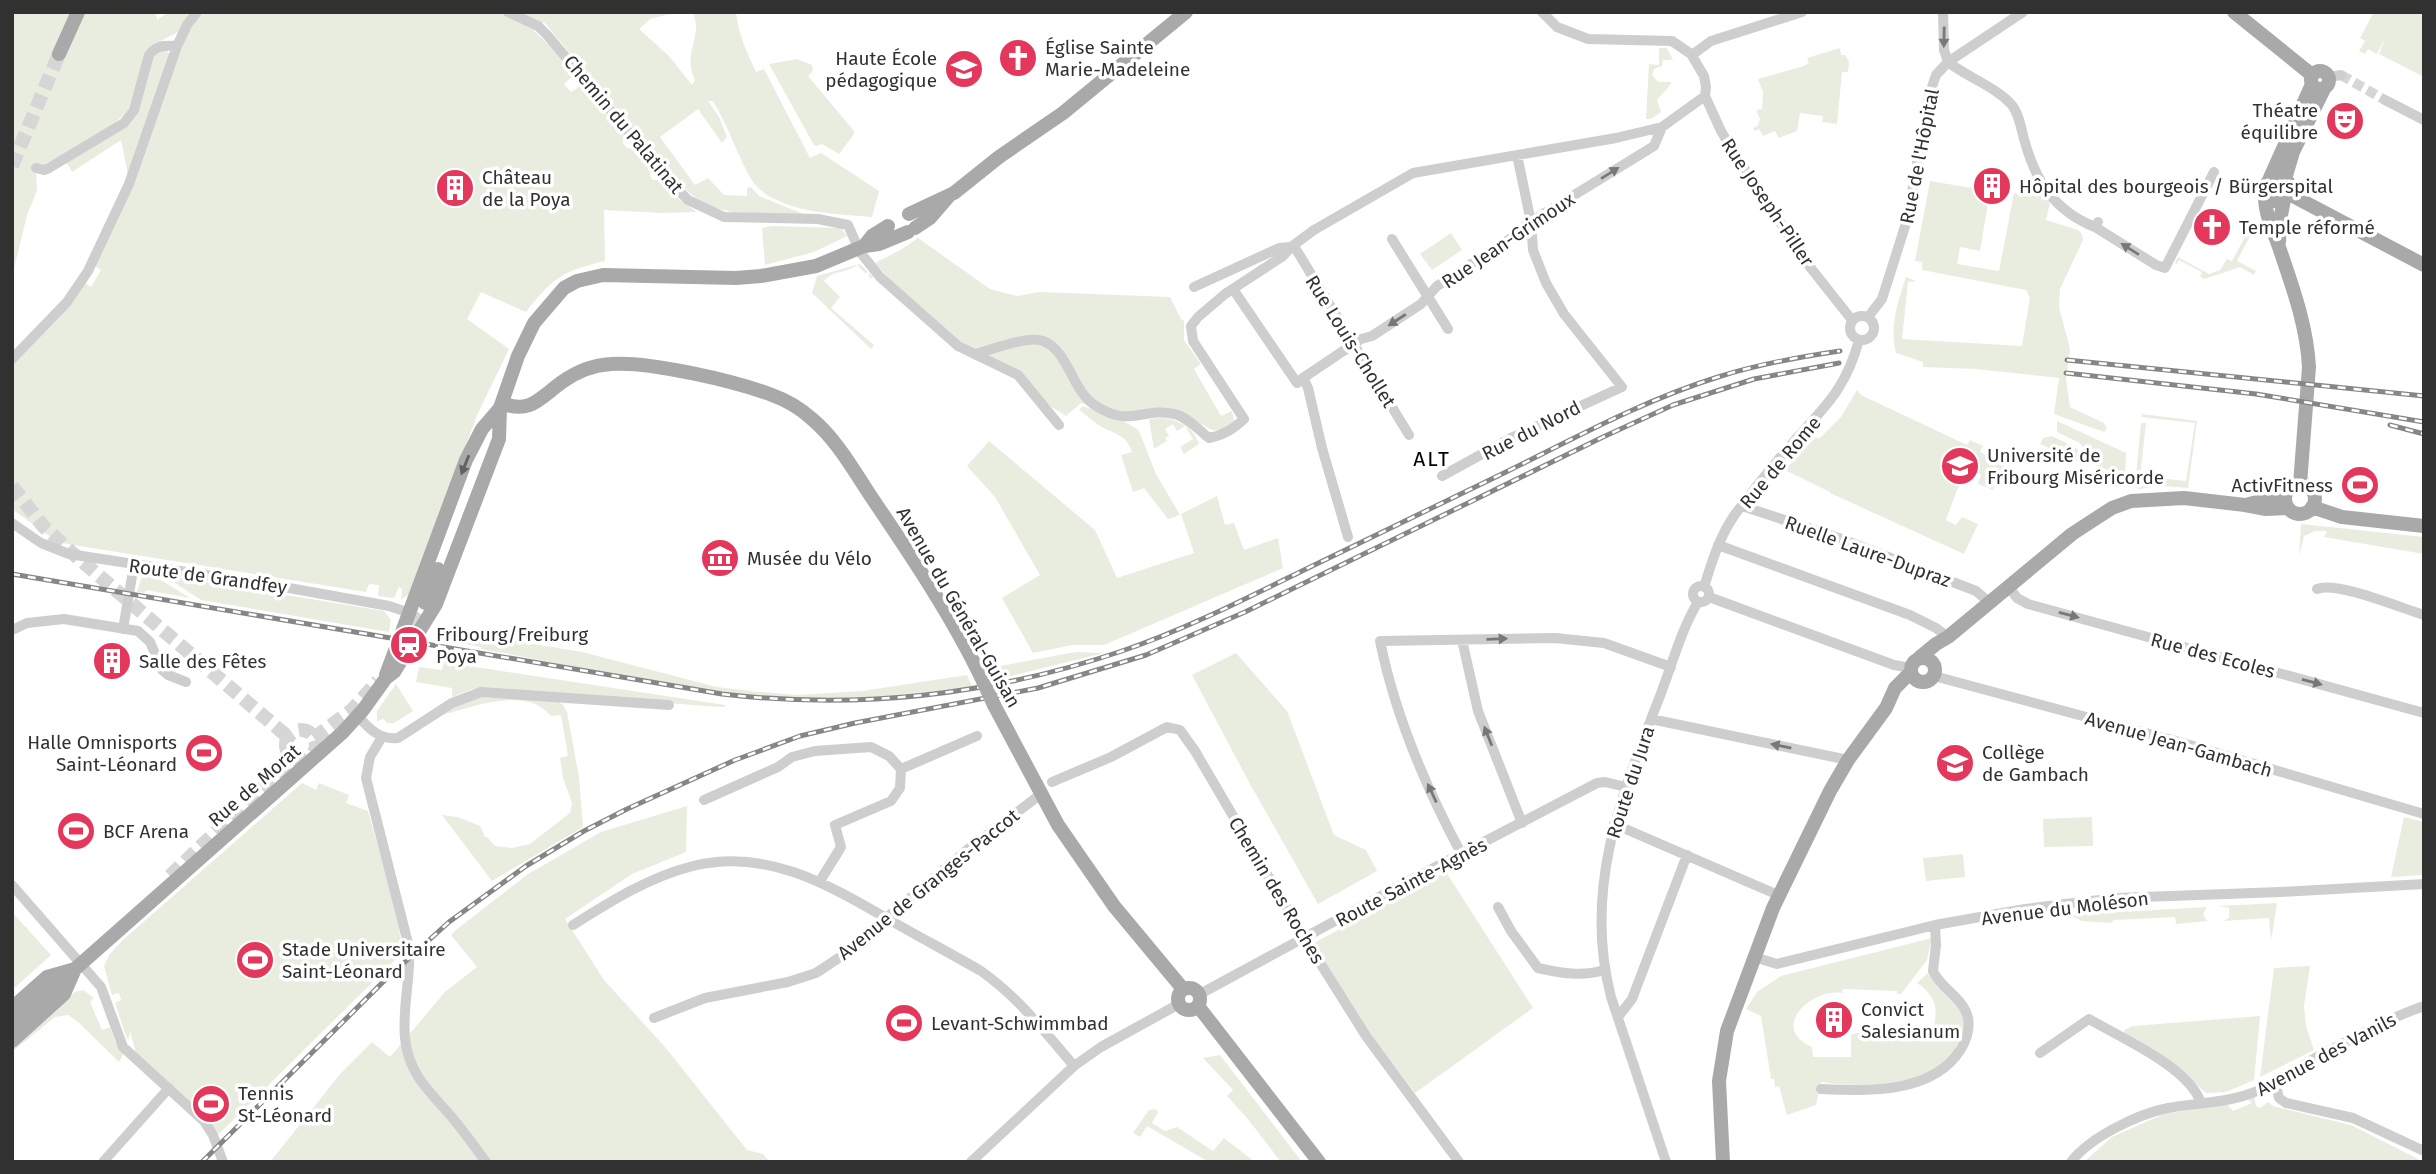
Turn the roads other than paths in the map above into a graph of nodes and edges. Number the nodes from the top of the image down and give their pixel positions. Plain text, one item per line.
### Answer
1 (78, 12) edge
2 (197, 12) edge
3 (508, 12) edge
4 (528, 12) edge
5 (1185, 12) edge
6 (1542, 12) edge
7 (1943, 12) edge
8 (2023, 12) edge
9 (2234, 12) edge
10 (1802, 13) edge
11 (538, 26) junction
12 (177, 46) junction
13 (59, 54) tunnel mouth
14 (1692, 54) junction
15 (1948, 62) junction
16 (2324, 80) junction
17 (1705, 96) junction
18 (2385, 100) tunnel mouth
19 (2424, 120) edge
20 (1662, 127) junction
21 (1517, 155) junction
22 (36, 168) dead end
23 (2214, 172) dead end
24 (2269, 180) junction
25 (2286, 191) junction
26 (949, 196) junction
27 (2267, 196) junction
28 (909, 214) dead end
29 (1531, 222) junction
30 (888, 226) dead end
31 (1392, 239) dead end
32 (861, 247) junction
33 (1292, 247) junction
34 (2280, 247) junction
35 (2424, 265) edge
36 (1194, 287) dead end
37 (1233, 289) junction
38 (1428, 297) junction
39 (1868, 317) junction
40 (1852, 320) junction
41 (1448, 329) dead end
42 (1859, 340) junction
43 (1354, 344) junction
44 (975, 354) junction
45 (12, 359) edge
46 (1303, 379) junction
47 (501, 406) junction
48 (1059, 425) dead end
49 (1409, 435) dead end
50 (1442, 476) dead end
51 (2300, 484) junction
52 (2287, 501) junction
53 (1742, 506) junction
54 (2312, 507) junction
55 (12, 523) edge
56 (2424, 526) edge
57 (1348, 537) dead end
58 (1718, 545) junction
59 (134, 565) junction
60 (2009, 587) junction
61 (2317, 589) dead end
62 (1704, 595) junction
63 (425, 603) tunnel mouth
64 (1990, 603) junction
65 (410, 613) junction
66 (2424, 615) edge
67 (123, 629) junction
68 (12, 630) edge
69 (1948, 637) junction
70 (1462, 640) junction
71 (1671, 667) junction
72 (1921, 670) junction
73 (386, 678) junction
74 (186, 682) dead end
75 (669, 705) dead end
76 (2424, 713) edge
77 (358, 716) junction
78 (1651, 719) junction
79 (977, 736) dead end
80 (382, 737) junction
81 (1848, 760) junction
82 (901, 769) junction
83 (1052, 782) dead end
84 (1626, 787) junction
85 (1041, 794) junction
86 (704, 800) dead end
87 (2424, 814) edge
88 (1522, 822) junction
89 (1614, 824) junction
90 (1462, 855) junction
91 (1687, 855) junction
92 (820, 881) junction
93 (2424, 884) edge
94 (12, 885) edge
95 (1778, 895) junction
96 (1498, 907) dead end
97 (886, 918) junction
98 (573, 925) dead end
99 (1935, 925) junction
100 (1305, 939) junction
101 (1755, 957) junction
102 (78, 966) junction
103 (1604, 970) junction
104 (61, 982) dead end
105 (1181, 997) junction
106 (1199, 1000) junction
107 (2424, 1006) edge
108 (12, 1008) edge
109 (1618, 1017) junction
110 (654, 1018) dead end
111 (12, 1024) edge
112 (12, 1041) edge
113 (2039, 1053) dead end
114 (1074, 1066) junction
115 (2275, 1082) junction
116 (169, 1088) junction
117 (1821, 1089) dead end
118 (2202, 1103) junction
119 (2424, 1152) edge
120 (103, 1162) edge
121 (223, 1162) edge
122 (485, 1162) edge
123 (971, 1162) edge
124 (1319, 1162) edge
125 (1459, 1162) edge
126 (1666, 1162) edge
127 (1723, 1162) edge
128 (2071, 1162) edge

1 - 13 main road
2 - 12 street
3 - 11 street, Chemin du Palatinat
4 - 11 street
5 - 26 main road
6 - 14 street
7 -> 15 street
8 - 15 street, Rue de l'Hôpital
9 - 16 main road
10 - 14 street
11 - 32 street, Chemin du Palatinat
12 - 22 street
12 - 45 street
14 - 17 street, Rue Joseph-Piller
23 -> 15 street
15 - 39 street, Rue de l'Hôpital
16 - 24 main road
16 - 25 main road
17 - 20 street, Rue Jean-Grimoux
17 - 40 street, Rue Joseph-Piller
18 - 19 street
20 - 21 street
29 -> 20 street, Rue Jean-Grimoux
21 - 29 street
21 - 33 street
24 - 25 main road
24 - 27 main road
25 - 27 main road
25 - 34 main road
25 - 35 main road
26 - 28 main road
26 - 32 main road
27 - 34 main road
29 - 38 street, Rue Jean-Grimoux
29 - 50 street, Rue du Nord
30 - 32 main road
31 - 38 street
32 - 44 street
32 - 47 main road, Rue de Morat
33 - 36 street
33 - 37 street
33 - 43 street, Rue Louis-Chollet
34 - 51 main road
37 - 44 street
37 - 46 street
38 - 41 street
38 -> 43 street, Rue Jean-Grimoux
39 - 40 street
39 - 42 street
40 - 42 street
42 - 53 street, Rue de Rome
43 - 46 street, Rue Jean-Grimoux
43 - 49 street, Rue Louis-Chollet
44 - 48 street
46 - 57 street
47 - 63 main road
47 -> 65 main road, Rue de Morat
47 - 73 main road, Rue de Morat
47 - 85 main road, Avenue du Général-Guisan, bridge
51 - 52 main road
51 - 54 main road
52 - 54 main road
52 - 60 main road
53 - 58 street, Rue de Rome
53 - 64 street, Ruelle Laure-Dupraz
54 - 56 main road
55 - 59 street, Route de Grandfey
58 - 62 street, Rue de Rome
58 - 69 street
59 - 65 street, Route de Grandfey
59 - 67 street
60 - 64 main road
60 -> 76 street, Rue des Ecoles
61 - 66 street
62 - 71 street, Route du Jura
62 - 72 street, Avenue Jean-Gambach
64 - 69 main road
65 - 73 main road, Rue de Morat
67 - 68 street
67 - 74 street
69 - 72 main road
70 -> 71 street
88 -> 70 street
90 -> 70 street
71 - 78 street, Route du Jura
72 - 81 main road
72 - 87 street, Avenue Jean-Gambach
73 - 77 main road, Rue de Morat
75 - 80 street
77 - 80 street
77 - 102 main road, Rue de Morat
81 -> 78 street
78 - 84 street, Route du Jura
79 - 82 street
80 - 122 street
81 - 95 main road
82 - 86 street
82 - 92 street
83 - 100 street, Chemin des Roches
84 - 88 street, Route Sainte-Agnès
84 - 89 street, Route du Jura
85 - 97 street, Avenue de Granges-Paccot
85 - 105 main road, Avenue du Général-Guisan
88 - 90 street, Route Sainte-Agnès
89 - 91 street
89 - 103 street, Route du Jura
90 - 100 street, Route Sainte-Agnès
91 - 95 street
91 - 109 street
92 - 97 street
92 - 98 street
93 - 99 street, Avenue du Moléson
94 - 102 street
95 - 101 main road
96 - 103 street
97 - 110 street, Avenue de Granges-Paccot
97 - 114 street
99 - 101 street, Avenue du Moléson
99 - 117 street
100 - 106 street, Route Sainte-Agnès
100 - 125 street, Chemin des Roches
101 - 127 main road
102 - 108 main road
102 - 112 main road
102 - 116 street
103 - 109 street, Route du Jura
104 - 111 main road
105 - 106 main road
105 - 114 street
106 - 124 main road
107 - 115 street, Avenue des Vanils
109 - 126 street, Route du Jura
113 - 118 street
114 - 123 street
115 - 118 street, Avenue des Vanils
115 - 119 street
116 - 120 street
116 - 121 street
118 - 128 street, Avenue des Vanils

